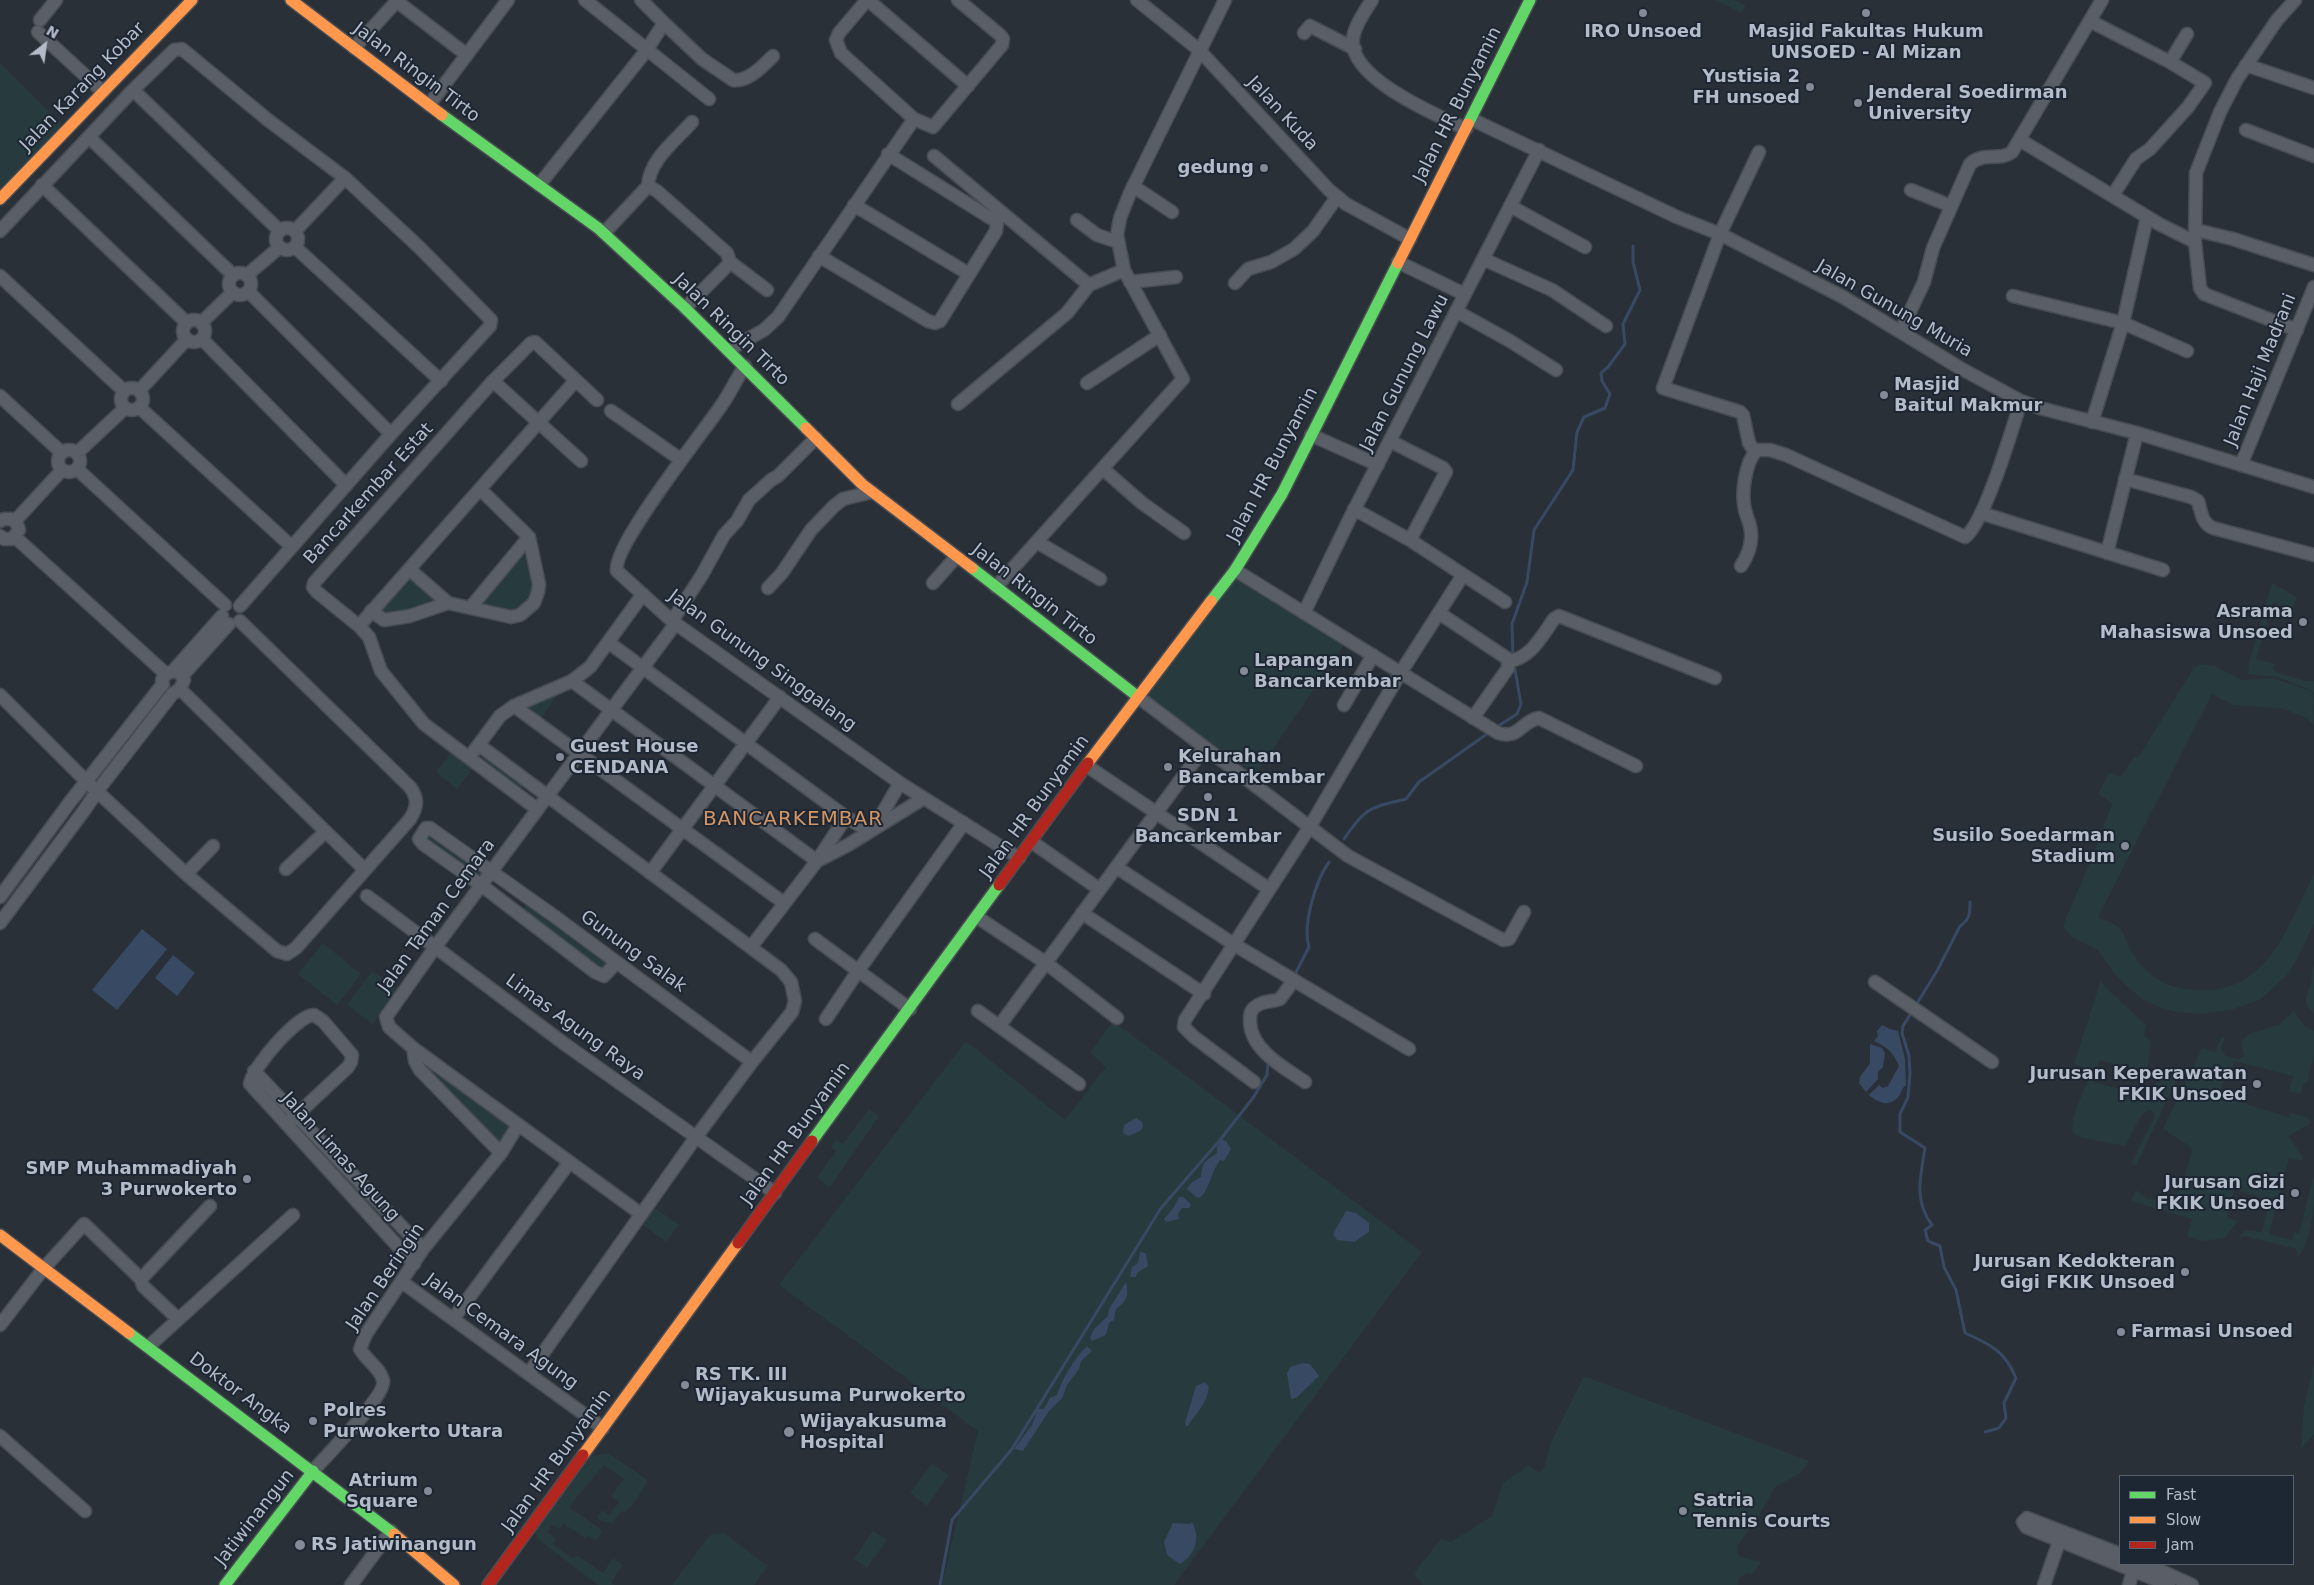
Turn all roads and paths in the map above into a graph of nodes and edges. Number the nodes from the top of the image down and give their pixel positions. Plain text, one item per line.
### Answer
1 (56, 0) edge
2 (192, 0) edge
3 (291, 0) edge
4 (508, 0) edge
5 (585, 0) edge
6 (641, 0) edge
7 (868, 0) edge
8 (958, 0) edge
9 (1137, 0) edge
10 (1225, 0) edge
11 (1372, 0) edge
12 (2102, 0) edge
13 (2294, 0) edge
14 (1526, 1) edge
15 (2090, 21) junction
16 (664, 23) junction
17 (1304, 33) dead end
18 (2187, 34) dead end
19 (354, 48) junction
20 (1355, 49) junction
21 (646, 50) junction
22 (1199, 50) junction
23 (467, 55) junction
24 (773, 56) dead end
25 (2170, 62) junction
26 (2246, 65) junction
27 (968, 86) junction
28 (2314, 88) edge
29 (133, 90) junction
30 (103, 92) junction
31 (709, 99) dead end
32 (429, 105) junction
33 (914, 119) junction
34 (692, 122) dead end
35 (1469, 124) junction
36 (2246, 130) dead end
37 (90, 138) junction
38 (2020, 140) junction
39 (1539, 150) junction
40 (1759, 152) dead end
41 (888, 154) junction
42 (934, 156) dead end
43 (2314, 156) edge
44 (345, 178) junction
45 (540, 185) junction
46 (42, 186) junction
47 (648, 186) junction
48 (1133, 186) junction
49 (1911, 190) dead end
50 (2113, 195) junction
51 (1337, 197) junction
52 (0, 199) edge
53 (854, 205) junction
54 (1510, 206) junction
55 (1951, 206) junction
56 (1172, 212) dead end
57 (2147, 217) junction
58 (1077, 220) dead end
59 (0, 231) edge
60 (280, 231) junction
61 (295, 231) junction
62 (604, 233) junction
63 (1720, 234) junction
64 (2195, 236) junction
65 (1410, 240) junction
66 (1118, 242) junction
67 (295, 247) junction
68 (1585, 247) dead end
69 (280, 248) junction
70 (819, 256) junction
71 (1483, 259) junction
72 (730, 262) junction
73 (1398, 262) junction
74 (2314, 265) edge
75 (1124, 270) junction
76 (969, 274) junction
77 (0, 276) edge
78 (232, 276) junction
79 (247, 276) junction
80 (1176, 277) dead end
81 (1130, 282) junction
82 (1235, 283) dead end
83 (1088, 285) junction
84 (767, 290) dead end
85 (248, 291) junction
86 (233, 292) junction
87 (1464, 294) junction
88 (2313, 295) edge
89 (2013, 296) dead end
90 (685, 308) junction
91 (1456, 311) junction
92 (2123, 322) junction
93 (187, 323) junction
94 (201, 323) junction
95 (1606, 326) dead end
96 (2298, 330) junction
97 (1901, 331) junction
98 (1160, 335) junction
99 (202, 339) junction
100 (187, 340) junction
101 (728, 350) junction
102 (2187, 351) dead end
103 (745, 366) junction
104 (1556, 370) dead end
105 (576, 380) junction
106 (441, 381) junction
107 (493, 381) junction
108 (1087, 383) dead end
109 (124, 391) junction
110 (139, 392) junction
111 (0, 396) edge
112 (597, 400) dead end
113 (2021, 401) junction
114 (958, 404) dead end
115 (139, 407) junction
116 (125, 408) junction
117 (611, 411) dead end
118 (2092, 422) junction
119 (538, 424) junction
120 (2137, 433) junction
121 (391, 434) junction
122 (1311, 435) junction
123 (816, 438) junction
124 (1390, 441) junction
125 (1755, 452) junction
126 (62, 453) junction
127 (77, 453) junction
128 (680, 459) junction
129 (581, 461) dead end
130 (1378, 465) junction
131 (2241, 465) junction
132 (77, 469) junction
133 (1103, 469) junction
134 (62, 470) junction
135 (2125, 479) junction
136 (346, 485) junction
137 (2314, 487) edge
138 (481, 490) junction
139 (872, 492) junction
140 (1354, 508) junction
141 (1981, 513) junction
142 (0, 521) edge
143 (15, 521) junction
144 (1184, 533) dead end
145 (0, 537) edge
146 (16, 537) junction
147 (528, 537) junction
148 (1410, 540) junction
149 (1037, 542) junction
150 (291, 546) junction
151 (2107, 554) junction
152 (2314, 555) edge
153 (956, 557) junction
154 (1741, 566) dead end
155 (409, 569) junction
156 (1235, 570) junction
157 (2163, 570) dead end
158 (1463, 575) junction
159 (1100, 579) dead end
160 (932, 583) dead end
161 (996, 587) junction
162 (768, 588) dead end
163 (643, 594) junction
164 (1505, 602) dead end
165 (448, 603) junction
166 (470, 608) junction
167 (371, 611) junction
168 (1439, 612) junction
169 (1304, 613) junction
170 (229, 617) junction
171 (674, 622) junction
172 (359, 626) junction
173 (608, 642) junction
174 (1374, 655) junction
175 (1512, 661) junction
176 (643, 668) junction
177 (1401, 672) junction
178 (1715, 678) dead end
179 (173, 681) junction
180 (572, 681) junction
181 (0, 696) edge
182 (1137, 696) junction
183 (780, 697) junction
184 (1344, 705) dead end
185 (514, 706) junction
186 (612, 711) junction
187 (1473, 718) junction
188 (746, 743) junction
189 (479, 745) junction
190 (1204, 748) junction
191 (580, 754) junction
192 (468, 759) junction
193 (1087, 766) junction
194 (1636, 766) dead end
195 (87, 782) junction
196 (900, 783) junction
197 (715, 786) junction
198 (98, 790) junction
199 (546, 798) junction
200 (924, 798) junction
201 (70, 802) junction
202 (537, 809) junction
203 (83, 812) junction
204 (1156, 813) junction
205 (846, 817) junction
206 (964, 823) junction
207 (1310, 828) junction
208 (683, 829) junction
209 (872, 829) junction
210 (325, 832) junction
211 (1032, 842) junction
212 (213, 846) dead end
213 (1019, 858) junction
214 (817, 861) junction
215 (24, 866) junction
216 (1116, 866) junction
217 (286, 869) dead end
218 (365, 870) junction
219 (492, 872) junction
220 (37, 873) junction
221 (650, 873) junction
222 (186, 874) junction
223 (481, 885) junction
224 (1100, 889) junction
225 (1269, 889) junction
226 (367, 896) dead end
227 (0, 898) edge
228 (784, 903) junction
229 (13, 908) junction
230 (1524, 912) dead end
231 (1082, 913) junction
232 (977, 917) junction
233 (0, 923) edge
234 (815, 939) dead end
235 (1235, 945) junction
236 (436, 946) junction
237 (751, 947) junction
238 (616, 963) junction
239 (1046, 963) junction
240 (858, 971) junction
241 (1294, 980) junction
242 (1875, 982) dead end
243 (1204, 994) junction
244 (910, 1009) junction
245 (978, 1011) dead end
246 (1117, 1018) dead end
247 (826, 1019) dead end
248 (1000, 1026) junction
249 (413, 1048) junction
250 (1409, 1049) dead end
251 (752, 1062) junction
252 (1992, 1062) dead end
253 (254, 1070) junction
254 (1254, 1082) dead end
255 (1305, 1082) dead end
256 (1079, 1084) dead end
257 (297, 1114) junction
258 (286, 1124) junction
259 (518, 1125) junction
260 (696, 1137) junction
261 (501, 1153) junction
262 (569, 1162) junction
263 (343, 1165) junction
264 (332, 1175) junction
265 (775, 1193) junction
266 (210, 1206) dead end
267 (641, 1214) junction
268 (293, 1215) dead end
269 (392, 1218) junction
270 (380, 1228) junction
271 (0, 1235) edge
272 (423, 1249) junction
273 (414, 1264) junction
274 (44, 1268) junction
275 (142, 1279) junction
276 (402, 1282) junction
277 (178, 1319) junction
278 (453, 1319) junction
279 (0, 1325) edge
280 (149, 1346) junction
281 (529, 1373) junction
282 (603, 1428) junction
283 (0, 1436) edge
284 (313, 1471) junction
285 (85, 1512) dead end
286 (390, 1531) junction
287 (2087, 1546) junction
288 (2119, 1554) edge
289 (2119, 1560) edge
290 (2148, 1565) edge
291 (2134, 1566) edge
292 (225, 1585) edge
293 (351, 1585) edge
294 (454, 1585) edge
295 (488, 1585) edge
296 (2044, 1585) edge
297 (2129, 1585) edge
298 (2169, 1585) edge
299 (2192, 1585) edge

1 - 30 street
2 - 30 street, Jalan Karang Kobar
3 - 19 street, Jalan Ringin Tirto
4 - 23 street
5 - 21 street
6 - 16 street
7 - 27 street
7 - 33 street
8 - 27 street
9 - 22 street, Jalan Kuda
10 - 22 street
11 - 20 street
12 - 15 street
13 - 26 street
14 - 35 street, Jalan HR Bunyamin
15 - 25 street
15 - 38 street
16 - 21 street
16 - 24 street
17 - 20 street
18 - 25 street
19 - 23 street
19 - 32 street, Jalan Ringin Tirto
20 - 35 street, Jalan Gunung Muria
21 - 31 street
21 - 45 street
22 - 48 street
22 - 51 street, Jalan Kuda
23 - 32 street
25 - 50 street
26 - 28 street
26 - 64 street
27 - 33 street
29 - 37 street
29 - 44 street
29 - 60 street
30 - 52 street, Jalan Karang Kobar
32 - 45 street, Jalan Ringin Tirto
33 - 41 street
34 - 47 street
35 - 39 street, Jalan Gunung Muria
35 - 65 street, Jalan HR Bunyamin
36 - 43 street
37 - 46 street
37 - 78 street
38 - 50 street
38 - 55 street
39 - 54 street, Jalan Gunung Lawu
39 - 63 street, Jalan Gunung Muria
40 - 63 street
41 - 53 street
41 - 76 street
42 - 83 street
44 - 61 street
44 - 106 street
45 - 62 street, Jalan Ringin Tirto
46 - 59 street
46 - 93 street
47 - 62 street
47 - 72 street
48 - 56 street
48 - 66 street
49 - 55 street
50 - 57 street
51 - 65 street, Jalan Kuda
51 - 82 street
53 - 70 street
53 - 76 street
54 - 68 street
54 - 71 street, Jalan Gunung Lawu
55 - 97 street
57 - 64 street
57 - 92 street
58 - 66 street
60 - 61 street
60 - 69 street
61 - 67 street
62 - 90 street, Jalan Ringin Tirto
63 - 97 street, Jalan Gunung Muria
63 - 125 street
64 - 74 street
64 - 96 street
65 - 73 street, Jalan HR Bunyamin
66 - 75 street
67 - 69 street
67 - 106 street
69 - 79 street
70 - 76 street
70 - 101 street
71 - 87 street, Jalan Gunung Lawu
71 - 95 street
72 - 84 street
72 - 90 street
73 - 87 street
73 - 122 street, Jalan HR Bunyamin
75 - 81 street
75 - 83 street
77 - 109 street
78 - 79 street
78 - 86 street
79 - 85 street
80 - 81 street
81 - 98 street
83 - 114 street
85 - 86 street
85 - 121 street
86 - 94 street
87 - 91 street, Jalan Gunung Lawu
88 - 96 street, Jalan Haji Madrani
89 - 92 street
90 - 101 street, Jalan Ringin Tirto
91 - 104 street
91 - 124 street, Jalan Gunung Lawu
92 - 102 street
92 - 118 street
93 - 94 street
93 - 100 street
94 - 99 street
96 - 131 street, Jalan Haji Madrani
97 - 113 street, Jalan Gunung Muria
98 - 108 street
98 - 133 street
99 - 100 street
99 - 136 street
100 - 110 street
101 - 103 street, Jalan Ringin Tirto
103 - 123 street, Jalan Ringin Tirto
103 - 128 street, Jalan Gunung Singgalang
105 - 107 street, Bancarkembar Estat
105 - 112 street, Bancarkembar Estat
105 - 119 street
106 - 121 street
107 - 119 street
107 - 172 street, Bancarkembar Estat
109 - 110 street
109 - 116 street
110 - 115 street
111 - 126 street
113 - 118 street, Jalan Gunung Muria
113 - 141 street
115 - 116 street
115 - 150 street
116 - 127 street
117 - 128 street
118 - 120 street, Jalan Gunung Muria
119 - 129 street
119 - 138 street
120 - 131 street, Jalan Gunung Muria
120 - 135 street
121 - 136 street
122 - 130 street
122 - 156 street, Jalan HR Bunyamin
123 - 139 street, Jalan Ringin Tirto
123 - 171 street, Jalan Taman Cemara
124 - 130 street, Jalan Gunung Lawu
124 - 148 street
125 - 141 street
125 - 154 street
126 - 127 street
126 - 134 street
127 - 132 street
128 - 163 street, Jalan Gunung Singgalang
130 - 140 street, Jalan Gunung Lawu
131 - 137 street, Jalan Gunung Muria
132 - 134 street
132 - 170 street
133 - 144 street
133 - 149 street
134 - 143 street
135 - 151 street
135 - 152 street
136 - 150 street
138 - 147 street
138 - 155 street
139 - 153 street, Jalan Ringin Tirto
139 - 162 street
140 - 148 street
140 - 169 street, Jalan Gunung Lawu
141 - 151 street
142 - 143 street
143 - 146 street
145 - 146 street
146 - 179 street
147 - 166 street
147 - 166 street
148 - 158 street
149 - 159 street
149 - 161 street
150 - 170 street
151 - 157 street
153 - 160 street
153 - 161 street, Jalan Ringin Tirto
155 - 165 street
155 - 167 street
156 - 169 street
156 - 182 street, Jalan HR Bunyamin
158 - 164 street
158 - 168 street
161 - 182 street, Jalan Ringin Tirto
163 - 171 street, Jalan Gunung Singgalang
163 - 173 street
165 - 166 street
165 - 167 street
167 - 172 street
168 - 175 street
168 - 177 street
169 - 174 street
170 - 179 street
170 - 218 street
171 - 176 street, Jalan Taman Cemara
171 - 183 street, Jalan Gunung Singgalang
172 - 192 street, Bancarkembar Estat
173 - 176 street
173 - 180 street
174 - 177 street
174 - 184 street
175 - 178 street
175 - 187 street
176 - 186 street, Jalan Taman Cemara
176 - 188 street
177 - 187 street
177 - 207 street
179 - 195 street
179 - 198 street
179 - 210 street
180 - 185 street
180 - 186 street
181 - 195 street
182 - 190 street
182 - 193 street, Jalan HR Bunyamin
183 - 188 street
183 - 196 street, Jalan Gunung Singgalang
185 - 189 street
185 - 191 street
186 - 191 street, Jalan Taman Cemara
186 - 197 street
187 - 194 street
188 - 197 street
188 - 205 street
189 - 192 street
189 - 199 street
190 - 204 street
190 - 207 street
191 - 199 street, Jalan Taman Cemara
191 - 208 street
192 - 202 street, Bancarkembar Estat
193 - 204 street
193 - 211 street, Jalan HR Bunyamin
195 - 198 street
195 - 201 street
196 - 200 street, Jalan Gunung Singgalang
196 - 209 street
197 - 208 street
197 - 214 street
198 - 203 street
198 - 222 street
199 - 202 street, Jalan Taman Cemara
199 - 221 street
200 - 206 street, Jalan Gunung Singgalang
200 - 209 street
201 - 203 street
201 - 215 street
202 - 219 street, Jalan Taman Cemara
203 - 220 street
204 - 216 street
204 - 225 street
205 - 209 street
205 - 214 street
206 - 213 street, Jalan Gunung Singgalang
206 - 240 street
207 - 225 street
207 - 230 street
208 - 221 street
208 - 228 street
209 - 214 street
210 - 217 street
210 - 218 street
211 - 213 street, Jalan HR Bunyamin
211 - 224 street
212 - 222 street
213 - 232 street, Jalan HR Bunyamin
214 - 228 street
215 - 220 street
215 - 227 street
216 - 224 street
216 - 235 street
218 - 222 street
219 - 223 street, Jalan Taman Cemara
219 - 223 street, Gunung Salak
219 - 238 street, Gunung Salak
220 - 229 street
221 - 237 street
223 - 236 street, Jalan Taman Cemara
223 - 238 street
224 - 231 street
225 - 235 street
226 - 236 street, Limas Agung Raya
227 - 229 street
228 - 237 street
229 - 233 street
231 - 239 street
231 - 243 street
232 - 239 street
232 - 244 street, Jalan HR Bunyamin
234 - 240 street
235 - 241 street
235 - 243 street
236 - 249 street, Jalan Taman Cemara
236 - 260 street, Limas Agung Raya
237 - 251 street
238 - 251 street, Gunung Salak
239 - 246 street
239 - 248 street
240 - 244 street
240 - 247 street
241 - 250 street
241 - 255 street
242 - 252 street
243 - 254 street
244 - 265 street, Jalan HR Bunyamin
245 - 248 street
248 - 256 street
249 - 259 street, Jalan Taman Cemara
249 - 261 street
251 - 260 street
253 - 257 street, Jalan Limas Agung
253 - 257 street, Jalan Limas Agung
253 - 258 street, Jalan Limas Agung
257 - 258 street
257 - 263 street, Jalan Limas Agung
258 - 264 street, Jalan Limas Agung
259 - 261 street, Jalan Beringin
259 - 262 street, Jalan Taman Cemara
260 - 265 street, Limas Agung Raya
260 - 267 street
261 - 272 street, Jalan Beringin
262 - 267 street, Jalan Taman Cemara
262 - 278 street
263 - 264 street
263 - 269 street, Jalan Limas Agung
264 - 270 street, Jalan Limas Agung
265 - 282 street, Jalan HR Bunyamin
266 - 275 street
267 - 281 street
268 - 277 street
269 - 270 street
269 - 272 street, Jalan Limas Agung
270 - 273 street, Jalan Limas Agung
271 - 274 street, Doktor Angka
272 - 273 street, Jalan Beringin
273 - 276 street, Jalan Beringin
274 - 275 street
274 - 279 street
274 - 280 street, Doktor Angka
275 - 277 street
276 - 278 street, Jalan Cemara Agung
276 - 284 street, Jalan Beringin
277 - 280 street
278 - 281 street, Jalan Cemara Agung
280 - 284 street, Doktor Angka
281 - 282 street, Jalan Cemara Agung
282 - 295 street, Jalan HR Bunyamin
283 - 285 street
284 - 286 street, Doktor Angka
284 - 292 street, Jatiwinangun
286 - 293 street
286 - 294 street, Doktor Angka
287 - 288 street
287 - 289 street
287 - 296 street
290 - 299 street
291 - 297 street
291 - 298 street

